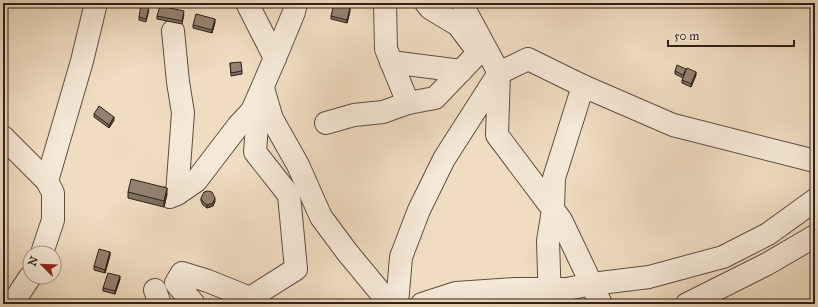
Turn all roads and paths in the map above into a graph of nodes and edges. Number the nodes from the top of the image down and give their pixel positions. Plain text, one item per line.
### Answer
1 (96, 3) edge
2 (247, 3) edge
3 (296, 3) edge
4 (372, 3) edge
5 (426, 3) edge
6 (463, 3) edge
7 (385, 12) edge
8 (173, 31) dead end
9 (479, 52) junction
10 (275, 58) junction
11 (391, 62) junction
12 (461, 71) junction
13 (499, 73) junction
14 (583, 86) junction
15 (263, 88) junction
16 (408, 103) junction
17 (252, 111) junction
18 (272, 119) junction
19 (326, 123) dead end
20 (3, 137) edge
21 (815, 161) edge
22 (47, 181) junction
23 (539, 190) junction
24 (815, 200) edge
25 (553, 210) junction
26 (815, 236) edge
27 (45, 245) edge
28 (592, 284) junction
29 (25, 285) edge
30 (544, 296) edge
31 (255, 301) edge
32 (12, 304) edge
33 (194, 304) edge
34 (390, 304) edge
35 (397, 304) edge
36 (422, 304) edge
37 (601, 304) edge
38 (687, 304) edge

1 - 22 street
2 - 10 street
3 - 10 street
4 - 7 street
5 - 9 street
6 - 13 street
7 - 11 street
8 - 17 street
9 - 12 street
9 - 13 street
10 - 15 street
11 - 12 street
11 - 16 street
12 - 16 street
13 - 14 street
13 - 23 street
13 - 35 street
14 - 21 street
14 - 25 street
15 - 17 street
15 - 18 street
16 - 19 street
17 - 18 street
17 - 31 street
18 - 34 street
20 - 22 street
22 - 27 street
23 - 25 street
23 - 30 street
24 - 28 street
25 - 28 street
25 - 30 street
26 - 38 street
28 - 30 street
28 - 37 street
29 - 32 street
30 - 36 street
31 - 33 street

